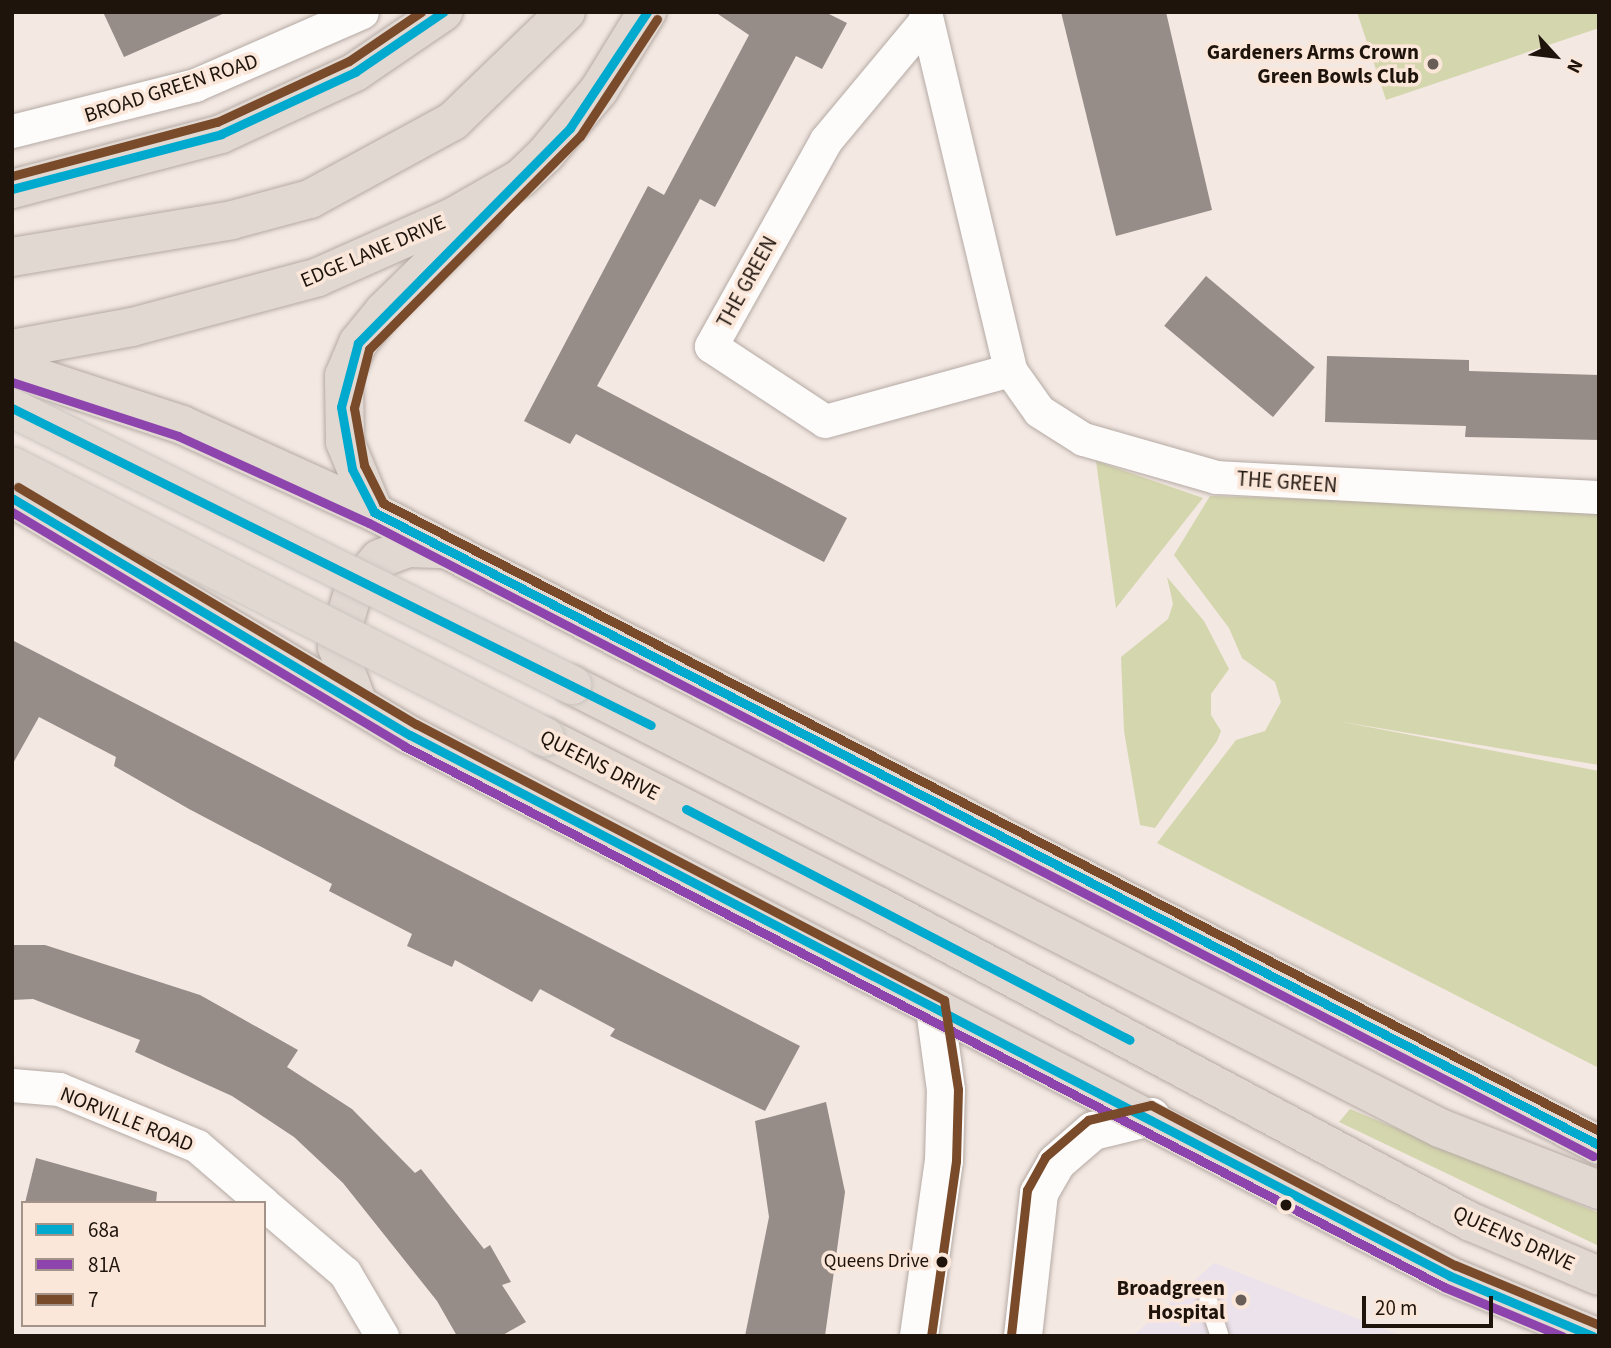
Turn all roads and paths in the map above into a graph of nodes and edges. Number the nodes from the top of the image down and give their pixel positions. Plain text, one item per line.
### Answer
1 (362, 12) edge
2 (443, 12) edge
3 (566, 12) edge
4 (647, 12) edge
5 (926, 16) edge
6 (12, 131) edge
7 (521, 178) junction
8 (12, 189) edge
9 (12, 257) edge
10 (12, 349) edge
11 (12, 369) edge
12 (1010, 370) junction
13 (12, 408) edge
14 (12, 466) edge
15 (1599, 497) edge
16 (12, 498) edge
17 (374, 512) junction
18 (12, 525) edge
19 (449, 550) junction
20 (107, 560) junction
21 (358, 704) junction
22 (935, 1009) junction
23 (12, 1085) edge
24 (1151, 1117) junction
25 (1599, 1146) edge
26 (1599, 1191) edge
27 (262, 1201) edge
28 (266, 1205) edge
29 (1599, 1276) edge
30 (1208, 1300) dead end
31 (382, 1336) edge
32 (919, 1336) edge
33 (1023, 1336) edge
34 (1220, 1336) edge
35 (1594, 1336) edge

1 - 6 street, BROAD GREEN ROAD
2 - 8 highway
3 - 9 highway
4 - 7 highway, EDGE LANE DRIVE
5 - 12 street, THE GREEN
5 - 12 street, THE GREEN
7 - 10 highway, EDGE LANE DRIVE
7 - 17 highway
11 - 17 highway
12 - 15 street, THE GREEN
13 - 26 highway, bridge
14 - 29 highway, QUEENS DRIVE, bridge
16 - 20 highway
17 - 19 highway
18 - 20 highway
19 - 21 highway
19 - 25 highway
20 - 21 highway
21 - 22 highway
22 - 24 highway
22 - 32 street
23 - 27 street, NORVILLE ROAD
24 - 33 street
24 - 35 highway
28 - 31 street, NORVILLE ROAD
30 - 34 lane

